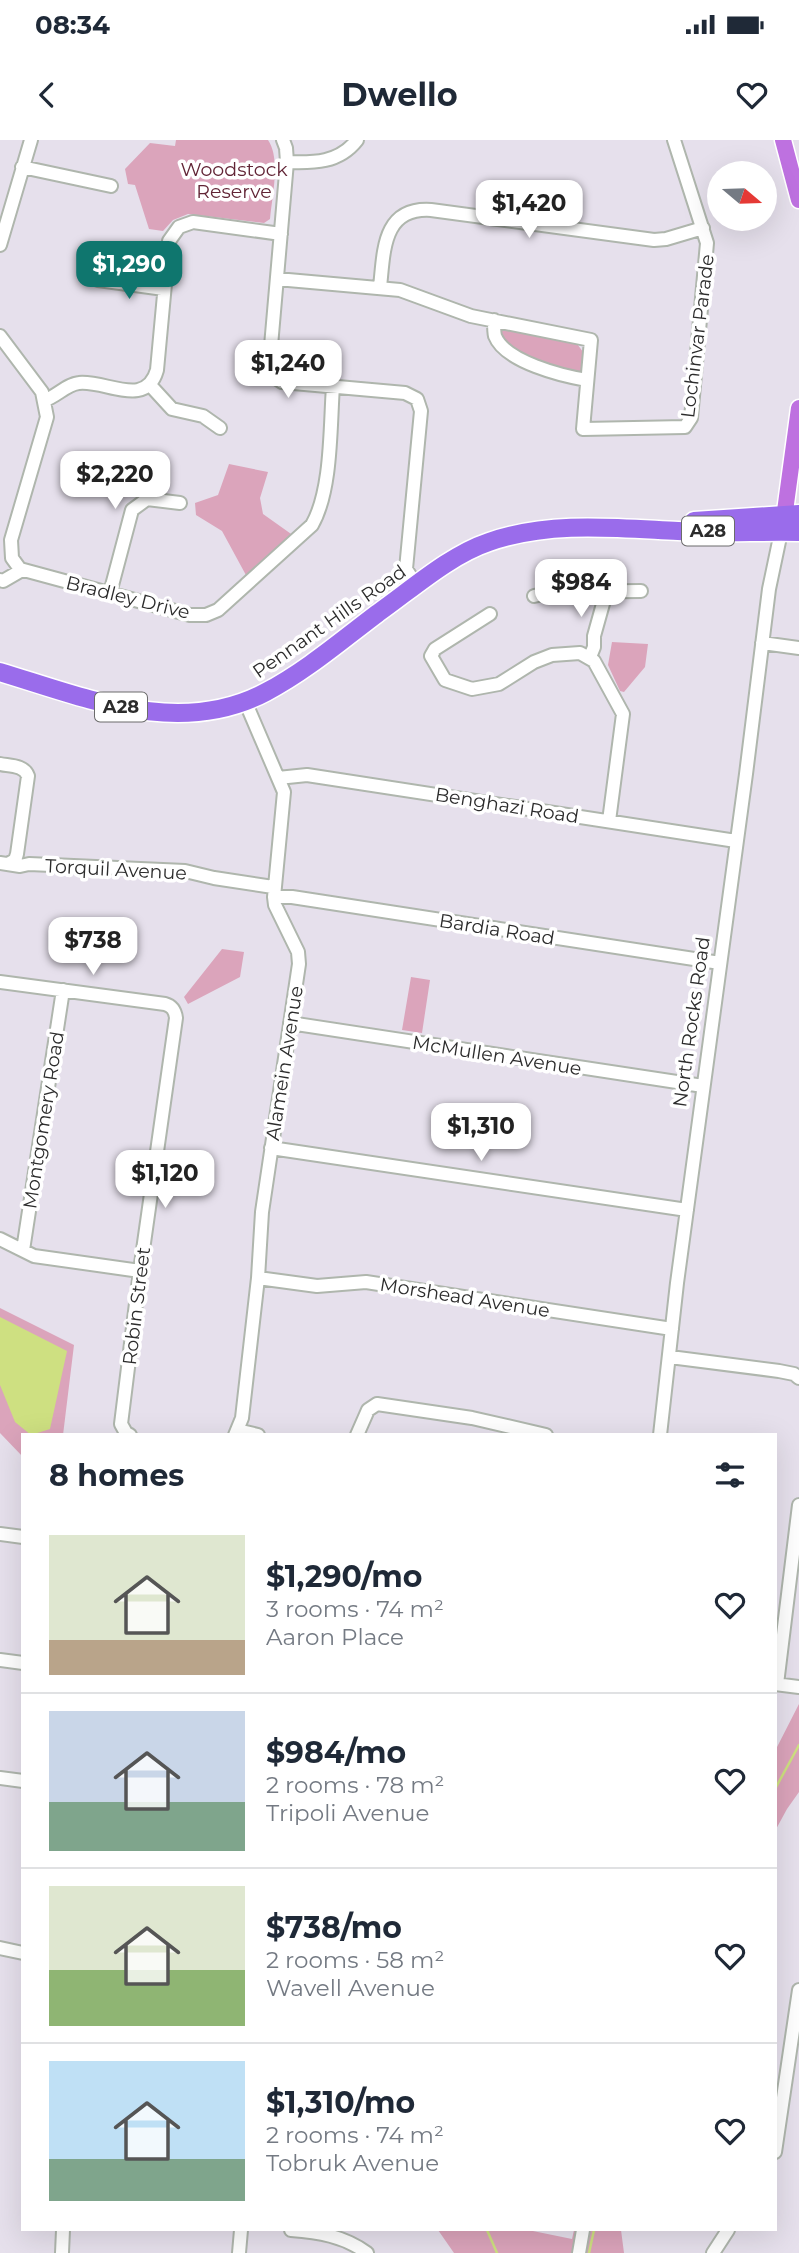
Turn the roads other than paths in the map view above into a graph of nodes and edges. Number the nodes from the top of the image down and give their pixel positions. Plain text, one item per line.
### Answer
1 (30, 140) edge
2 (283, 140) edge
3 (357, 140) edge
4 (674, 140) edge
5 (784, 140) edge
6 (287, 162) junction
7 (22, 167) junction
8 (799, 174) edge
9 (111, 186) dead end
10 (799, 200) edge
11 (703, 228) junction
12 (281, 234) junction
13 (0, 245) edge
14 (277, 279) junction
15 (98, 280) dead end
16 (380, 287) junction
17 (164, 289) junction
18 (494, 320) junction
19 (0, 336) edge
20 (587, 380) junction
21 (150, 385) junction
22 (333, 386) junction
23 (45, 400) junction
24 (799, 408) edge
25 (220, 428) dead end
26 (799, 475) edge
27 (180, 503) dead end
28 (791, 523) edge
29 (6, 558) edge
30 (22, 570) junction
31 (0, 580) edge
32 (417, 586) junction
33 (641, 591) dead end
34 (110, 593) junction
35 (606, 593) junction
36 (534, 596) dead end
37 (490, 614) dead end
38 (762, 643) junction
39 (799, 648) edge
40 (590, 657) junction
41 (0, 673) edge
42 (245, 701) junction
43 (0, 764) edge
44 (278, 778) junction
45 (610, 821) junction
46 (736, 841) junction
47 (9, 864) edge
48 (273, 892) junction
49 (720, 963) junction
50 (0, 982) edge
51 (63, 990) junction
52 (290, 1023) junction
53 (703, 1086) junction
54 (271, 1148) junction
55 (687, 1210) junction
56 (0, 1239) edge
57 (23, 1250) junction
58 (140, 1271) junction
59 (258, 1278) junction
60 (672, 1329) junction
61 (670, 1357) junction
62 (799, 1378) edge
63 (236, 1432) edge
64 (126, 1433) edge
65 (358, 1433) edge
66 (536, 1433) edge
67 (660, 1433) edge
68 (799, 1505) edge
69 (0, 1534) edge
70 (21, 1537) edge
71 (0, 1660) edge
72 (21, 1663) edge
73 (777, 1676) edge
74 (777, 1684) edge
75 (799, 1687) edge
76 (0, 1778) edge
77 (21, 1781) edge
78 (0, 1948) edge
79 (21, 1953) edge
80 (799, 1990) edge
81 (777, 2138) edge
82 (63, 2231) edge
83 (241, 2231) edge
84 (323, 2231) edge
85 (583, 2231) edge
86 (727, 2231) edge
87 (62, 2253) edge
88 (239, 2253) edge
89 (367, 2253) edge
90 (579, 2253) edge
91 (713, 2253) edge

1 - 7 street
2 - 6 street
3 - 6 street
4 - 11 street, Lochinvar Parade
5 - 8 main road
5 - 10 main road
6 - 12 street
7 - 9 street
7 - 13 street
11 - 16 street
11 - 20 street, Lochinvar Parade
12 - 14 street
12 - 17 street
14 - 16 street, Lochinvar Parade
14 - 22 street
15 - 17 street
16 - 18 street, Lochinvar Parade
17 - 21 street
18 - 20 street
18 - 20 street, Lochinvar Parade
19 - 23 street
21 - 23 street
21 - 25 street
22 - 32 street
22 - 34 street, Bradley Drive
23 - 29 street
24 - 28 main road, North Rocks Road
26 - 28 main road, North Rocks Road
27 - 34 street
28 - 32 highway, Pennant Hills Road / A28
28 - 38 street, North Rocks Road
29 - 30 street
30 - 31 street
30 - 34 street, Bradley Drive
32 - 42 highway, Pennant Hills Road / A28
33 - 35 street
35 - 36 street
35 - 40 street
37 - 40 street
38 - 39 street
38 - 46 street, North Rocks Road
40 - 45 street
41 - 42 highway, Pennant Hills Road / A28
42 - 44 street, Alamein Avenue
43 - 47 street
44 - 45 street, Benghazi Road
44 - 48 street, Alamein Avenue
45 - 46 street, Benghazi Road
46 - 49 street, North Rocks Road
47 - 48 street, Torquil Avenue
48 - 49 street, Bardia Road
48 - 52 street, Alamein Avenue
49 - 53 street, North Rocks Road
50 - 51 street
51 - 57 street, Montgomery Road
51 - 58 street, Robin Street
52 - 53 street, McMullen Avenue
52 - 54 street, Alamein Avenue
53 - 55 street, North Rocks Road
54 - 55 street
54 - 59 street, Alamein Avenue
55 - 60 street, North Rocks Road
56 - 57 street
57 - 58 street
58 - 64 street, Robin Street
59 - 60 street, Morshead Avenue
59 - 63 street, Alamein Avenue
60 - 61 street, North Rocks Road
61 - 62 street
61 - 67 street, North Rocks Road
65 - 66 street
68 - 73 street
69 - 70 street
71 - 72 street
74 - 75 street
76 - 77 street
78 - 79 street
80 - 81 street
82 - 87 street
83 - 88 street
84 - 89 street
85 - 90 street
86 - 91 street

